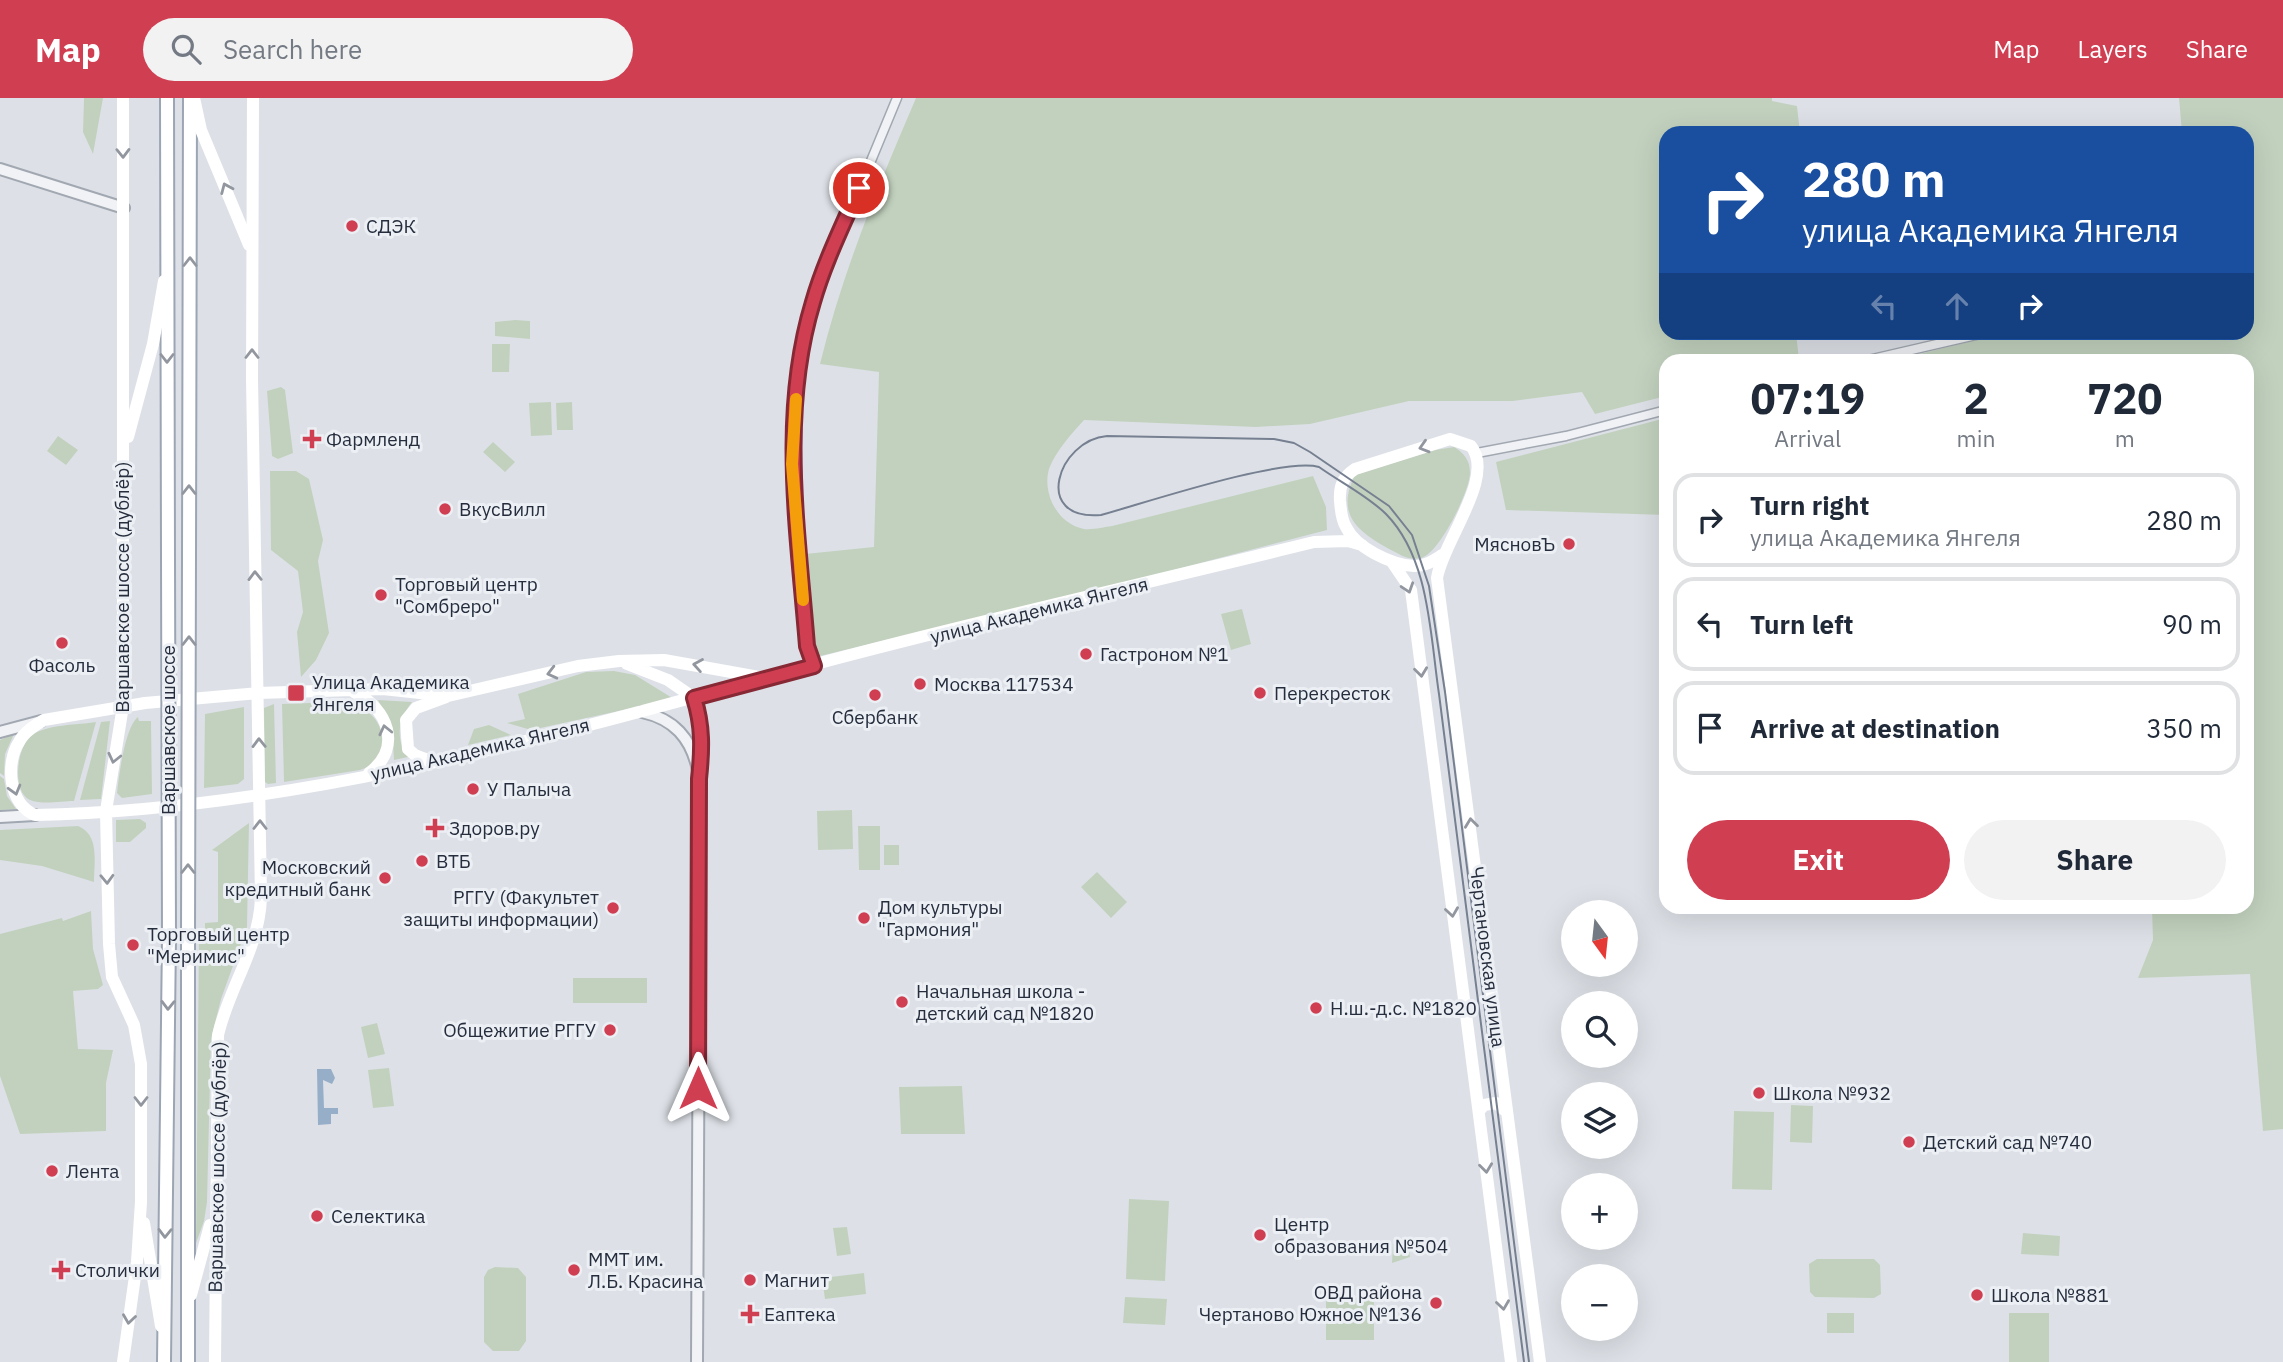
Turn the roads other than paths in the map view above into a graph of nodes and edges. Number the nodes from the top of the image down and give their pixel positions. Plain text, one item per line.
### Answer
1 (123, 98) edge
2 (192, 98) edge
3 (253, 98) edge
4 (897, 98) edge
5 (166, 102) edge
6 (0, 169) edge
7 (124, 208) junction
8 (252, 251) junction
9 (167, 266) junction
10 (1955, 340) edge
11 (1895, 354) edge
12 (1659, 412) edge
13 (1477, 453) junction
14 (122, 461) junction
15 (1340, 495) junction
16 (1314, 542) junction
17 (1362, 545) junction
18 (1444, 554) junction
19 (1392, 562) junction
20 (619, 661) junction
21 (814, 666) junction
22 (765, 678) junction
23 (351, 690) junction
24 (258, 693) junction
25 (448, 696) junction
26 (694, 698) junction
27 (123, 706) junction
28 (642, 712) junction
29 (44, 720) junction
30 (0, 733) edge
31 (432, 761) junction
32 (366, 776) junction
33 (699, 779) junction
34 (260, 793) junction
35 (107, 811) junction
36 (35, 815) junction
37 (0, 817) edge
38 (1479, 1111) junction
39 (1507, 1112) junction
40 (215, 1197) junction
41 (141, 1202) junction
42 (188, 1306) junction
43 (164, 1341) junction
44 (122, 1362) edge
45 (164, 1362) edge
46 (188, 1362) edge
47 (215, 1362) edge
48 (697, 1362) edge
49 (1511, 1362) edge
50 (1540, 1362) edge

1 -> 7 main road, Варшавское шоссе (дублёр)
8 -> 2 main road
42 -> 2 main road, Варшавское шоссе, bridge
3 - 8 main road, Варшавское шоссе (дублёр)
4 - 21 street
5 - 9 main road, Варшавское шоссе
6 - 7 street
7 - 14 main road, Варшавское шоссе (дублёр)
24 -> 8 main road, Варшавское шоссе (дублёр)
9 - 14 main road
9 -> 43 main road, Варшавское шоссе, bridge
10 - 11 street
12 - 13 street
13 -> 15 main road
13 - 18 main road, Чертановская улица
14 - 27 main road, Варшавское шоссе (дублёр)
15 - 16 main road
15 - 17 main road, Чертановская улица
16 - 17 main road, улица Академика Янгеля
16 - 21 main road, улица Академика Янгеля
17 - 19 main road, Чертановская улица
18 - 19 main road
39 -> 18 main road, Чертановская улица
19 -> 38 main road, Чертановская улица
22 -> 20 main road, улица Академика Янгеля
20 -> 25 main road, улица Академика Янгеля
20 - 26 main road
21 - 22 main road, улица Академика Янгеля
22 - 26 main road, улица Академика Янгеля
23 - 24 main road, улица Академика Янгеля
23 - 25 main road, улица Академика Янгеля
32 -> 23 main road
24 - 27 main road, улица Академика Янгеля
34 -> 24 main road, Варшавское шоссе (дублёр)
25 - 31 main road
26 - 28 main road, улица Академика Янгеля
26 - 33 street
27 - 29 main road, улица Академика Янгеля
27 -> 35 main road, Варшавское шоссе (дублёр)
28 - 31 main road, улица Академика Янгеля
28 - 33 street
29 - 30 street
29 -> 36 main road
31 - 32 main road, улица Академика Янгеля
32 - 34 main road, улица Академика Янгеля
33 - 48 street
34 - 35 main road, улица Академика Янгеля
40 -> 34 main road, Варшавское шоссе (дублёр)
35 - 36 main road, улица Академика Янгеля
35 -> 41 main road, Варшавское шоссе (дублёр)
36 - 37 street
38 - 39 main road
38 -> 49 main road, Чертановская улица
39 - 50 main road, Чертановская улица
40 - 42 main road
40 - 47 main road, Варшавское шоссе (дублёр)
41 - 43 main road
41 -> 44 main road, Варшавское шоссе (дублёр)
42 - 46 main road, Варшавское шоссе
43 - 45 main road, Варшавское шоссе

